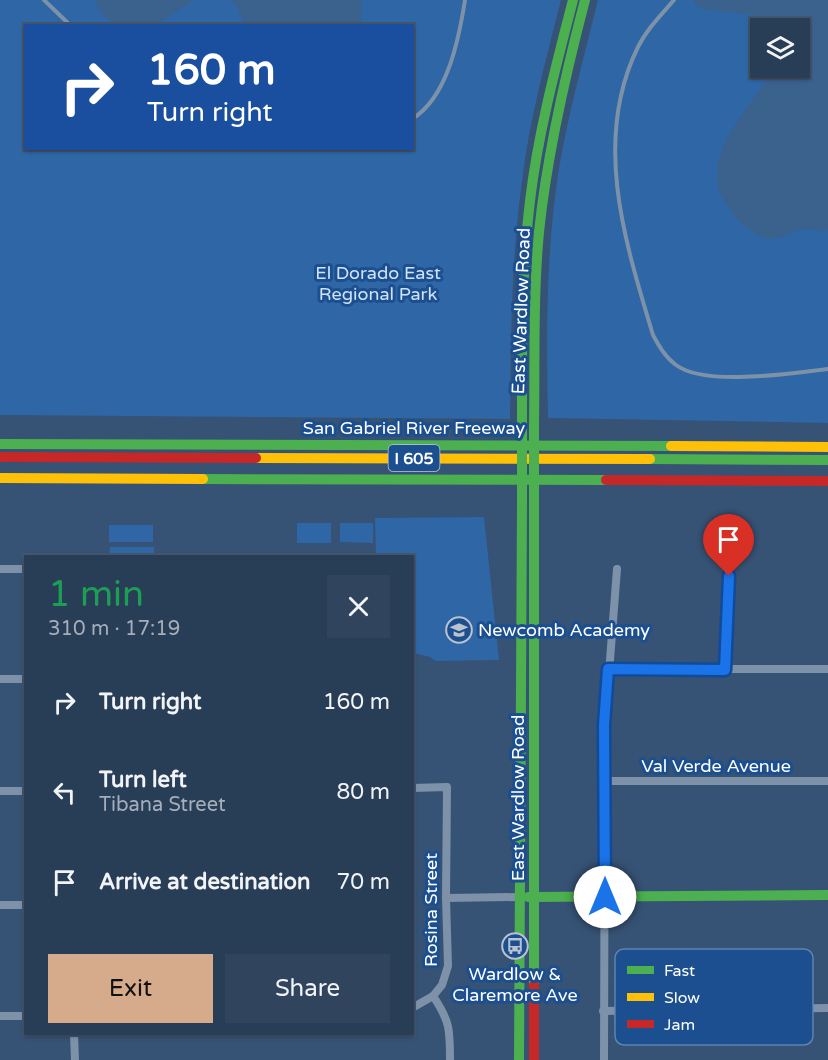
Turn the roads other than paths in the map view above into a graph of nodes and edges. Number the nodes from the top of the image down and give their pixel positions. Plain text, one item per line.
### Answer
1 (44, 0) edge
2 (465, 0) edge
3 (573, 0) edge
4 (585, 0) edge
5 (674, 0) edge
6 (69, 24) edge
7 (414, 118) edge
8 (828, 369) edge
9 (0, 444) edge
10 (828, 447) edge
11 (0, 457) edge
12 (828, 460) edge
13 (0, 465) edge
14 (0, 478) edge
15 (71, 478) junction
16 (828, 481) edge
17 (24, 568) edge
18 (0, 569) edge
19 (617, 569) dead end
20 (729, 576) dead end
21 (608, 669) junction
22 (828, 669) edge
23 (725, 670) junction
24 (0, 679) edge
25 (24, 679) edge
26 (605, 781) junction
27 (828, 781) edge
28 (414, 788) edge
29 (0, 791) edge
30 (24, 791) edge
31 (828, 895) edge
32 (519, 897) junction
33 (534, 897) junction
34 (605, 897) junction
35 (446, 898) junction
36 (0, 905) edge
37 (24, 905) edge
38 (433, 996) junction
39 (414, 1007) edge
40 (813, 1008) edge
41 (828, 1008) edge
42 (603, 1011) junction
43 (615, 1011) edge
44 (0, 1016) edge
45 (24, 1016) edge
46 (74, 1035) edge
47 (75, 1060) edge
48 (450, 1060) edge
49 (519, 1060) edge
50 (534, 1060) edge
51 (604, 1060) edge

1 - 6 lane
2 - 7 lane
3 - 32 main road, East Wardlow Road, bridge
4 - 33 main road, East Wardlow Road, bridge
5 - 8 lane
9 - 10 main road, San Gabriel River Freeway / I 605
11 - 12 main road, I 605
13 - 15 main road, I 605
14 - 15 main road, I 605
15 - 16 main road, I 605
17 - 18 street
19 - 21 street
20 - 23 street
21 - 23 street
21 - 26 street
22 - 23 street
24 - 25 street
26 - 27 street, Val Verde Avenue
26 - 34 street
28 - 35 street, Rosina Street
29 - 30 street
31 - 34 main road
32 - 33 main road
32 - 35 street
32 - 49 main road, East Wardlow Road
33 - 34 main road
33 - 50 main road, East Wardlow Road
34 - 42 street
35 - 38 street, Rosina Street
36 - 37 street
38 - 39 street
38 - 48 street
40 - 41 street
42 - 43 street
42 - 51 street
44 - 45 street
46 - 47 street

